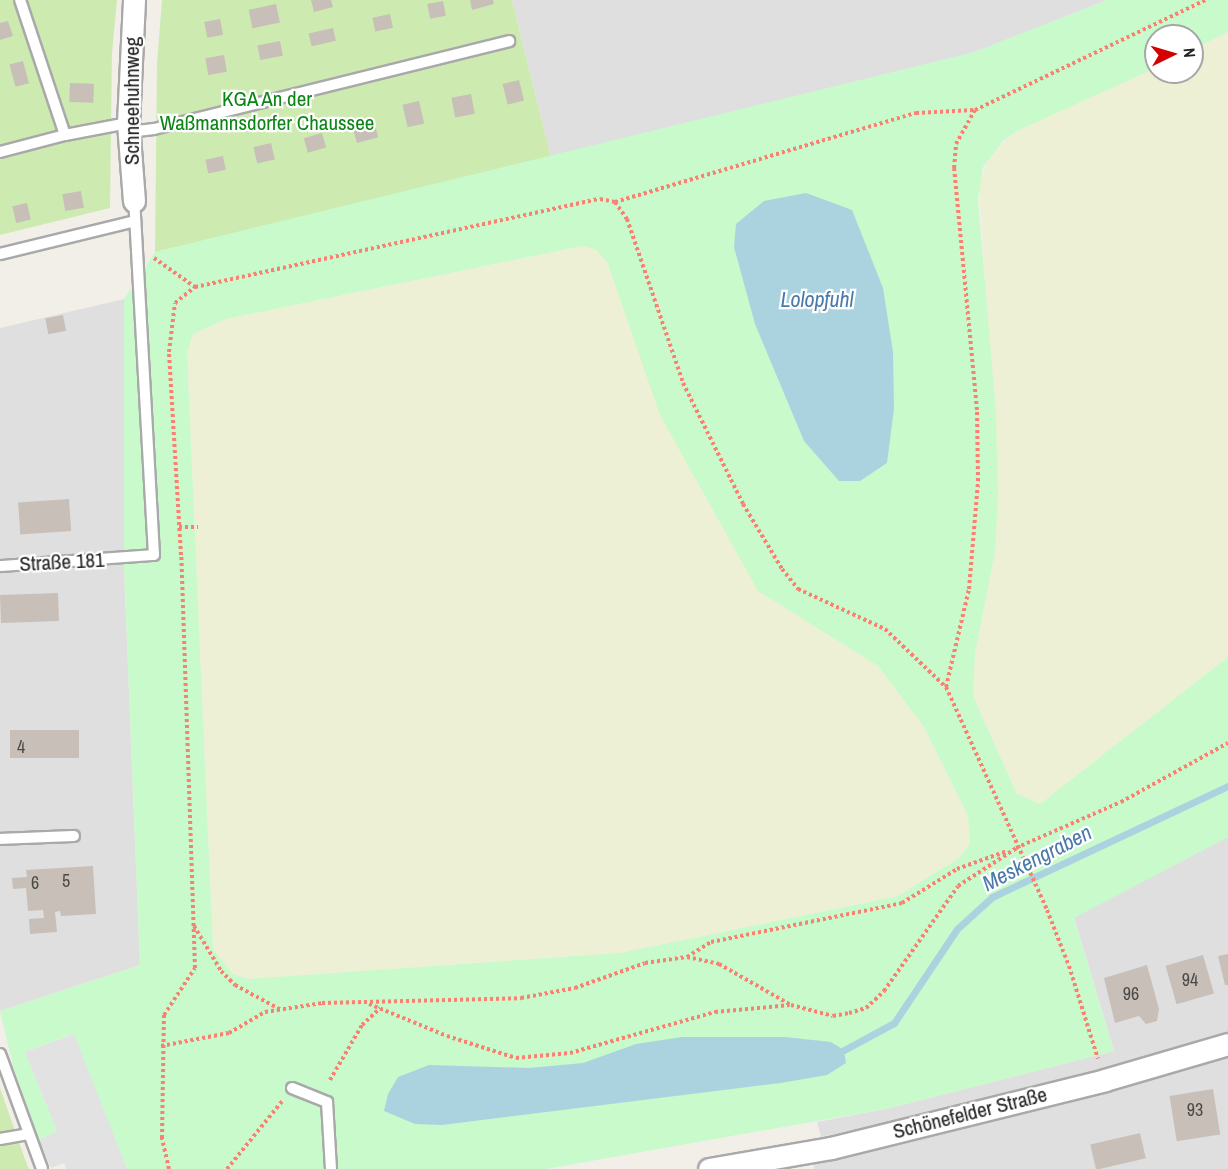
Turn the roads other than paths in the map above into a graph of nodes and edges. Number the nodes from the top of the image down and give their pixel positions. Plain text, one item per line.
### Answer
1 (20, 0) edge
2 (134, 0) edge
3 (509, 40) dead end
4 (128, 127) junction
5 (65, 135) junction
6 (0, 152) edge
7 (134, 211) junction
8 (0, 254) edge
9 (0, 566) edge
10 (74, 836) dead end
11 (0, 839) edge
12 (1228, 1044) edge
13 (0, 1054) edge
14 (292, 1088) road end
15 (27, 1134) junction
16 (0, 1139) edge
17 (799, 1162) edge
18 (42, 1169) edge
19 (331, 1169) edge
20 (709, 1169) edge

1 - 5 lane
2 - 4 street, Schneehuhnweg
3 - 4 lane
4 - 5 lane
4 - 7 street, Schneehuhnweg
5 - 6 lane
7 - 8 lane
7 - 9 lane, Straße 181
10 - 11 lane
12 - 17 street, Schönefelder Straße
13 - 15 lane
14 - 19 lane
15 - 16 lane
15 - 18 lane
17 - 20 street, Schönefelder Straße

